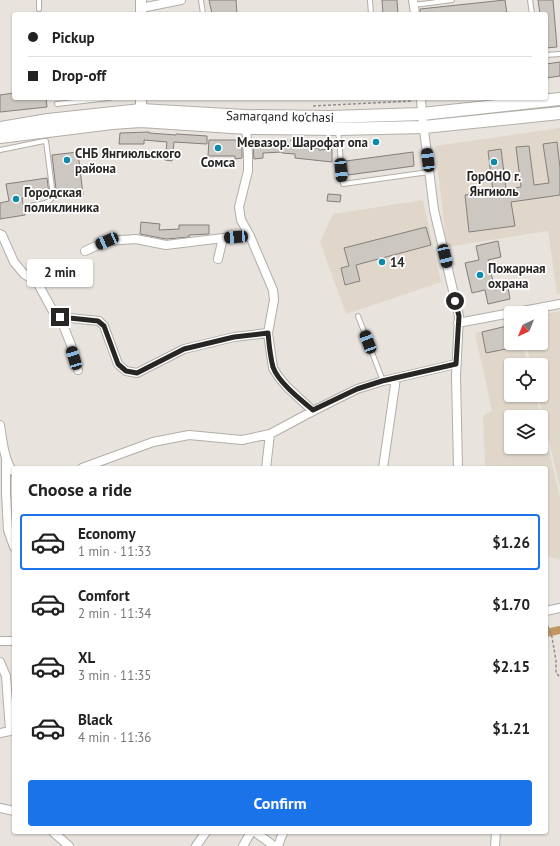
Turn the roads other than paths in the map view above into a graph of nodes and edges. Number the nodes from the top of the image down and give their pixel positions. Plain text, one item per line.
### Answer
1 (39, 0) edge
2 (181, 0) edge
3 (202, 0) edge
4 (370, 0) edge
5 (452, 0) edge
6 (530, 0) edge
7 (414, 2) edge
8 (141, 7) edge
9 (39, 9) dead end
10 (203, 12) edge
11 (371, 12) edge
12 (415, 12) edge
13 (532, 12) edge
14 (560, 54) edge
15 (548, 55) edge
16 (560, 99) edge
17 (92, 100) edge
18 (421, 100) edge
19 (57, 104) dead end
20 (141, 110) edge
21 (560, 113) edge
22 (422, 114) junction
23 (246, 122) junction
24 (424, 127) junction
25 (0, 128) edge
26 (338, 130) junction
27 (0, 137) edge
28 (0, 150) edge
29 (429, 172) junction
30 (33, 205) dead end
31 (0, 234) edge
32 (250, 236) junction
33 (223, 238) junction
34 (85, 251) dead end
35 (218, 259) dead end
36 (560, 304) edge
37 (548, 306) edge
38 (504, 314) edge
39 (358, 316) dead end
40 (60, 317) junction
41 (458, 323) junction
42 (268, 333) junction
43 (456, 364) junction
44 (78, 370) dead end
45 (396, 378) junction
46 (382, 381) junction
47 (313, 410) junction
48 (0, 425) edge
49 (270, 434) junction
50 (6, 458) junction
51 (87, 466) edge
52 (266, 466) edge
53 (382, 466) edge
54 (458, 466) edge
55 (12, 471) edge
56 (12, 541) edge
57 (560, 608) edge
58 (548, 611) edge
59 (0, 641) edge
60 (12, 641) edge
61 (0, 662) edge
62 (0, 733) edge
63 (0, 808) edge
64 (12, 811) edge
65 (55, 834) edge
66 (203, 834) edge
67 (250, 834) edge
68 (258, 834) edge
69 (283, 834) edge
70 (496, 834) edge
71 (69, 846) edge
72 (196, 846) edge
73 (243, 846) edge
74 (274, 846) edge
75 (278, 846) edge
76 (495, 846) edge

1 - 9 lane
2 - 8 street
3 - 10 lane
4 - 11 lane
5 - 7 lane
6 - 13 lane
7 - 12 street
14 - 15 lane
16 - 22 main road, Samarqand ko'chasi
17 - 19 lane
18 - 22 street
20 - 23 main road, Samarqand ko'chasi
20 - 25 main road, Samarqand ko'chasi
20 - 27 main road, Samarqand ko'chasi
21 - 24 main road, Samarqand ko'chasi
22 - 23 main road, Samarqand ko'chasi
22 - 24 street
23 - 26 main road, Samarqand ko'chasi
23 - 32 street
24 - 26 main road, Samarqand ko'chasi
24 - 29 street
26 - 29 lane
28 - 30 lane
29 - 41 street
31 - 40 street
32 - 33 street
32 - 42 street
33 - 34 street
33 - 35 street
36 - 37 street
38 - 41 street
39 - 46 lane
40 - 42 street
40 - 44 street
41 - 43 street
42 - 47 street
43 - 45 street
43 - 54 street
45 - 46 street
45 - 53 street
46 - 47 street
47 - 49 street
48 - 50 street
49 - 51 street
49 - 52 street
50 - 55 street
50 - 56 street
57 - 58 street
59 - 60 street
61 - 62 street
63 - 64 street
65 - 71 street
66 - 72 street
67 - 73 street
68 - 74 street
69 - 75 street
70 - 76 street

